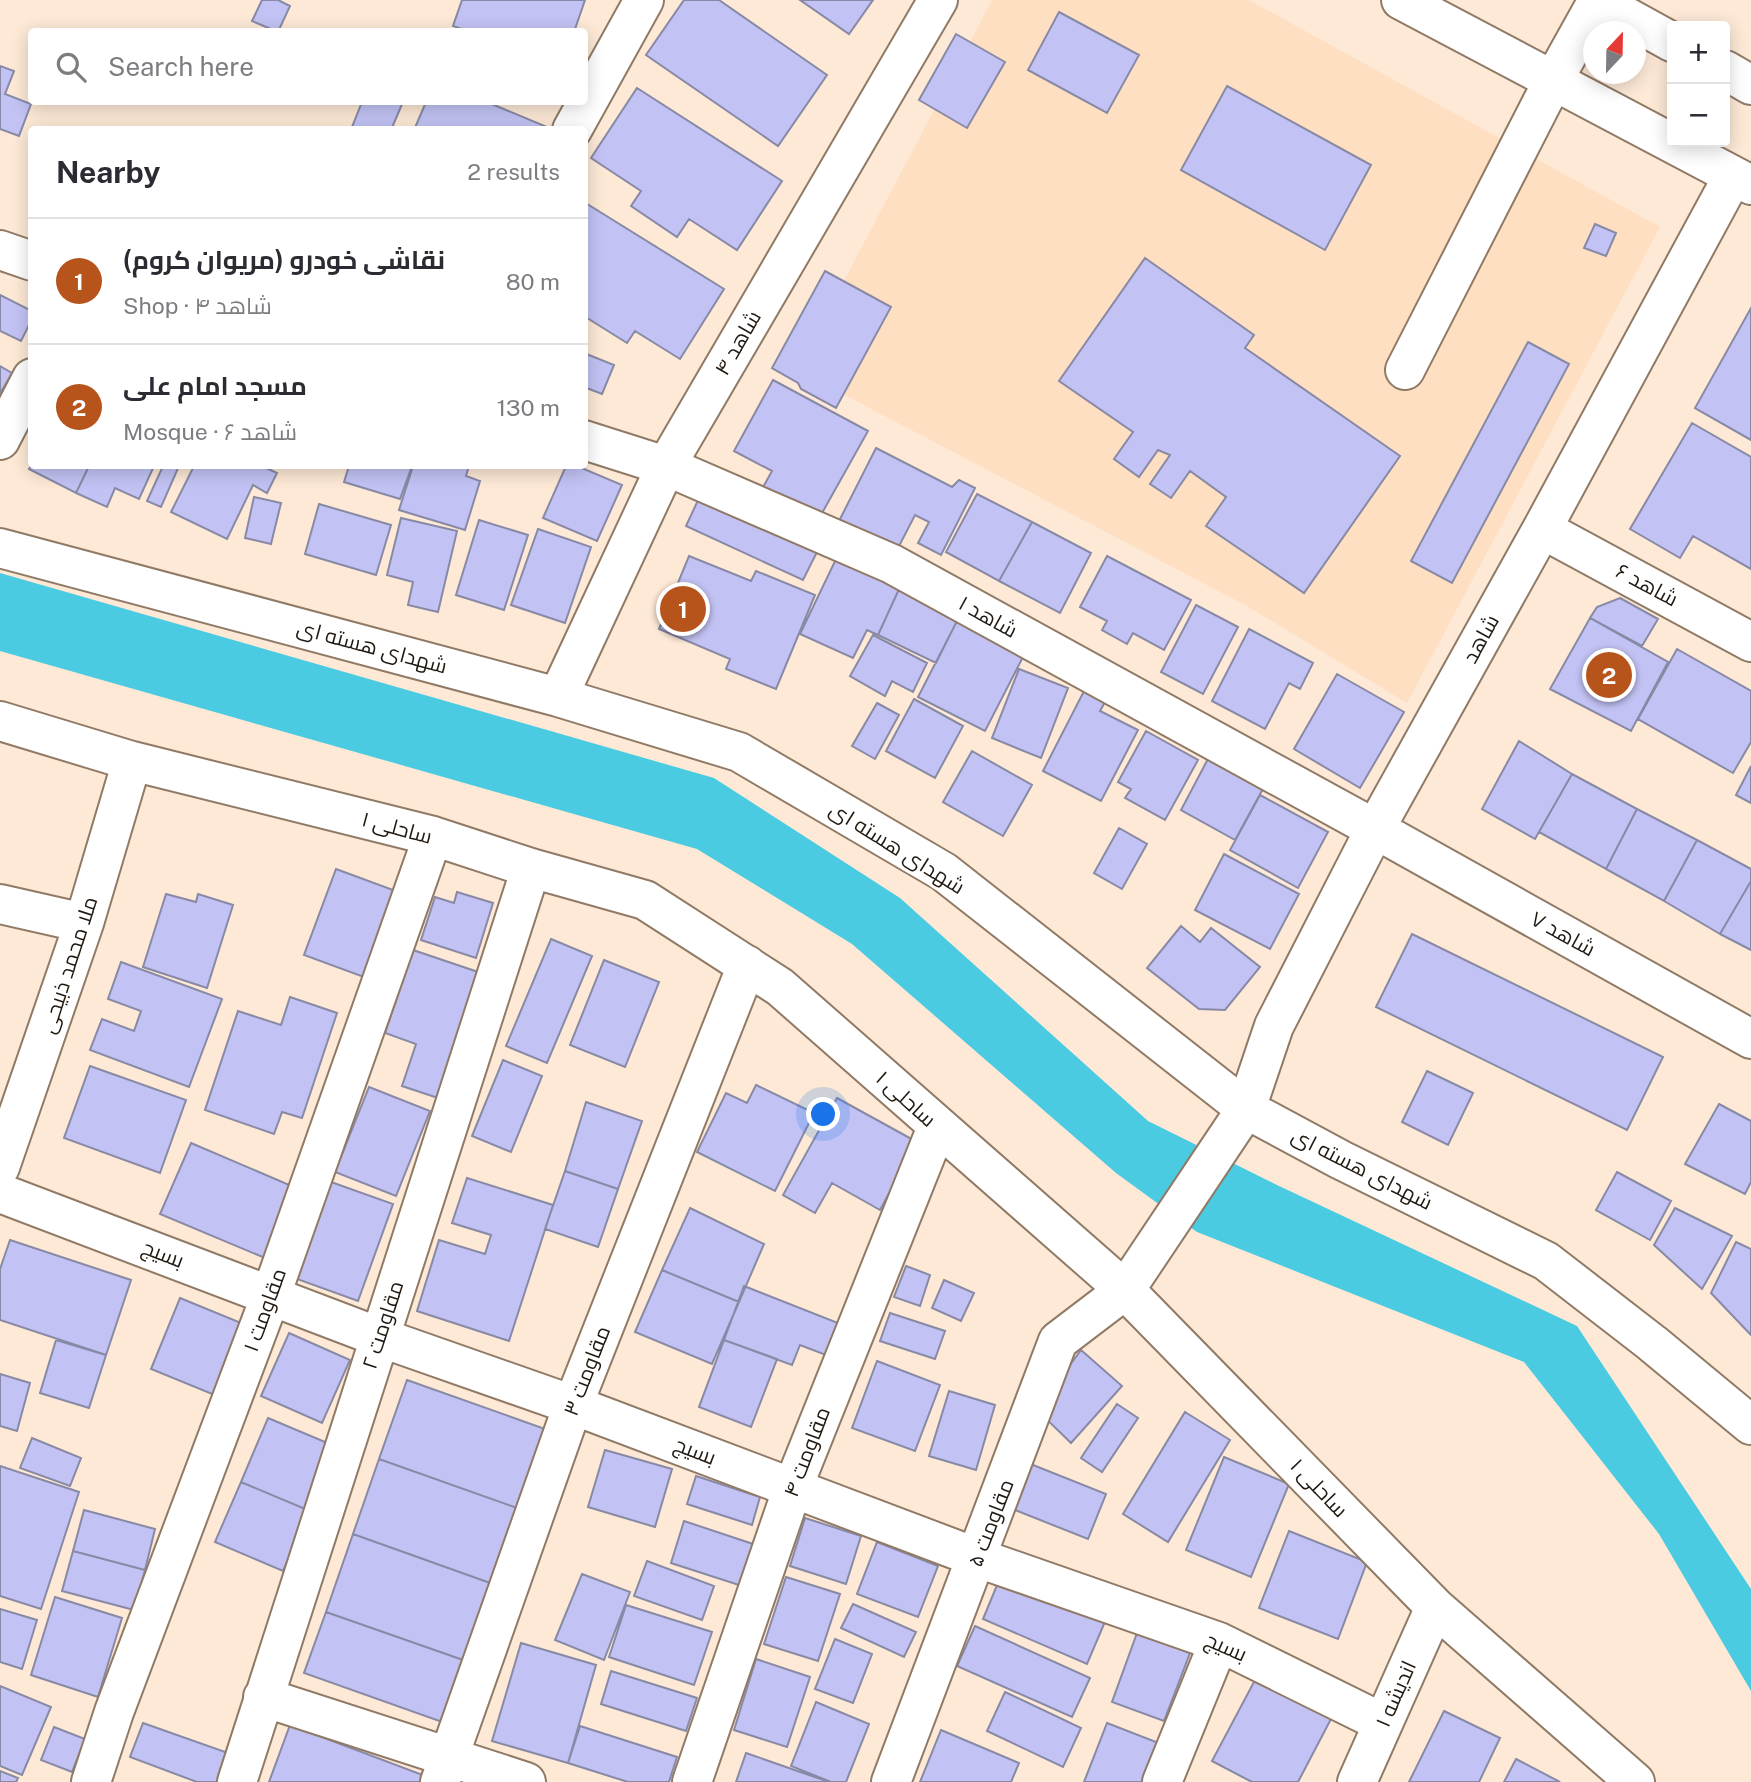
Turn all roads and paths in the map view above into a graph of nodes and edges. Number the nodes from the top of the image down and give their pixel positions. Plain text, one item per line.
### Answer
1 (644, 0) edge
2 (938, 0) edge
3 (1401, 0) edge
4 (1597, 0) edge
5 (1667, 39) edge
6 (1730, 73) edge
7 (1554, 79) junction
8 (1751, 85) edge
9 (588, 101) edge
10 (586, 105) edge
11 (574, 126) edge
12 (1742, 181) edge
13 (0, 250) edge
14 (28, 260) edge
15 (1405, 370) dead end
16 (28, 386) edge
17 (0, 440) edge
18 (588, 441) edge
19 (666, 467) junction
20 (1542, 529) junction
21 (0, 548) edge
22 (1751, 642) edge
23 (558, 697) junction
24 (0, 721) edge
25 (132, 761) junction
26 (1375, 828) junction
27 (433, 836) junction
28 (531, 868) junction
29 (0, 904) edge
30 (84, 923) junction
31 (747, 965) junction
32 (1751, 1039) edge
33 (1245, 1109) junction
34 (937, 1127) junction
35 (0, 1167) edge
36 (0, 1193) edge
37 (1125, 1290) junction
38 (271, 1295) junction
39 (379, 1337) junction
40 (572, 1405) junction
41 (1751, 1425) edge
42 (793, 1487) junction
43 (978, 1558) junction
44 (1435, 1607) junction
45 (1219, 1642) junction
46 (264, 1697) junction
47 (1383, 1723) junction
48 (444, 1770) edge
49 (91, 1782) edge
50 (237, 1782) edge
51 (526, 1782) edge
52 (692, 1782) edge
53 (891, 1782) edge
54 (1162, 1782) edge
55 (1357, 1782) edge
56 (1635, 1782) edge

1 - 9 street
2 - 19 street, شاهد ۴
3 - 7 street
4 - 5 street
4 - 7 street
6 - 8 street
7 - 12 street
7 - 15 street
10 - 11 street
12 - 20 street, شاهد
13 - 14 street
16 - 17 street
18 - 19 street, شاهد ۱
19 - 23 street, شاهد ۴
19 - 26 street, شاهد ۱
20 - 22 street, شاهد ۶
20 - 26 street, شاهد
21 - 23 street, شهدای هسته ای
23 - 33 street, شهدای هسته ای
24 - 25 street, ساحلی ۱
25 - 27 street, ساحلی ۱
25 - 30 street, ملا محمد ذبیحی
26 - 32 street, شاهد ۷
26 - 33 street, شاهد
27 - 28 street, ساحلی ۱
27 - 38 street, مقاومت ۱
28 - 31 street, ساحلی ۱
28 - 39 street, مقاومت ۲
29 - 30 street
30 - 35 street, ملا محمد ذبیحی
31 - 34 street, ساحلی ۱
31 - 40 street, مقاومت ۳
33 - 37 street, مقاومت ۵
33 - 41 street, شهدای هسته ای
34 - 37 street, ساحلی ۱
34 - 42 street, مقاومت ۴
36 - 38 street, بسیج
37 - 43 street, مقاومت ۵
37 - 44 street, ساحلی ۱
38 - 39 street, بسیج
38 - 49 street, مقاومت ۱
39 - 40 street, بسیج
39 - 46 street, مقاومت ۲
40 - 42 street, بسیج
40 - 48 street, مقاومت ۳
42 - 43 street, بسیج
42 - 52 street, مقاومت ۴
43 - 45 street, بسیج
43 - 53 street, مقاومت ۵
44 - 47 street, اندیشه ۱
44 - 56 street, ساحلی ۱
45 - 47 street, بسیج
45 - 54 street
46 - 48 street
46 - 50 street, مقاومت ۲
47 - 55 street, اندیشه ۱
48 - 51 street

